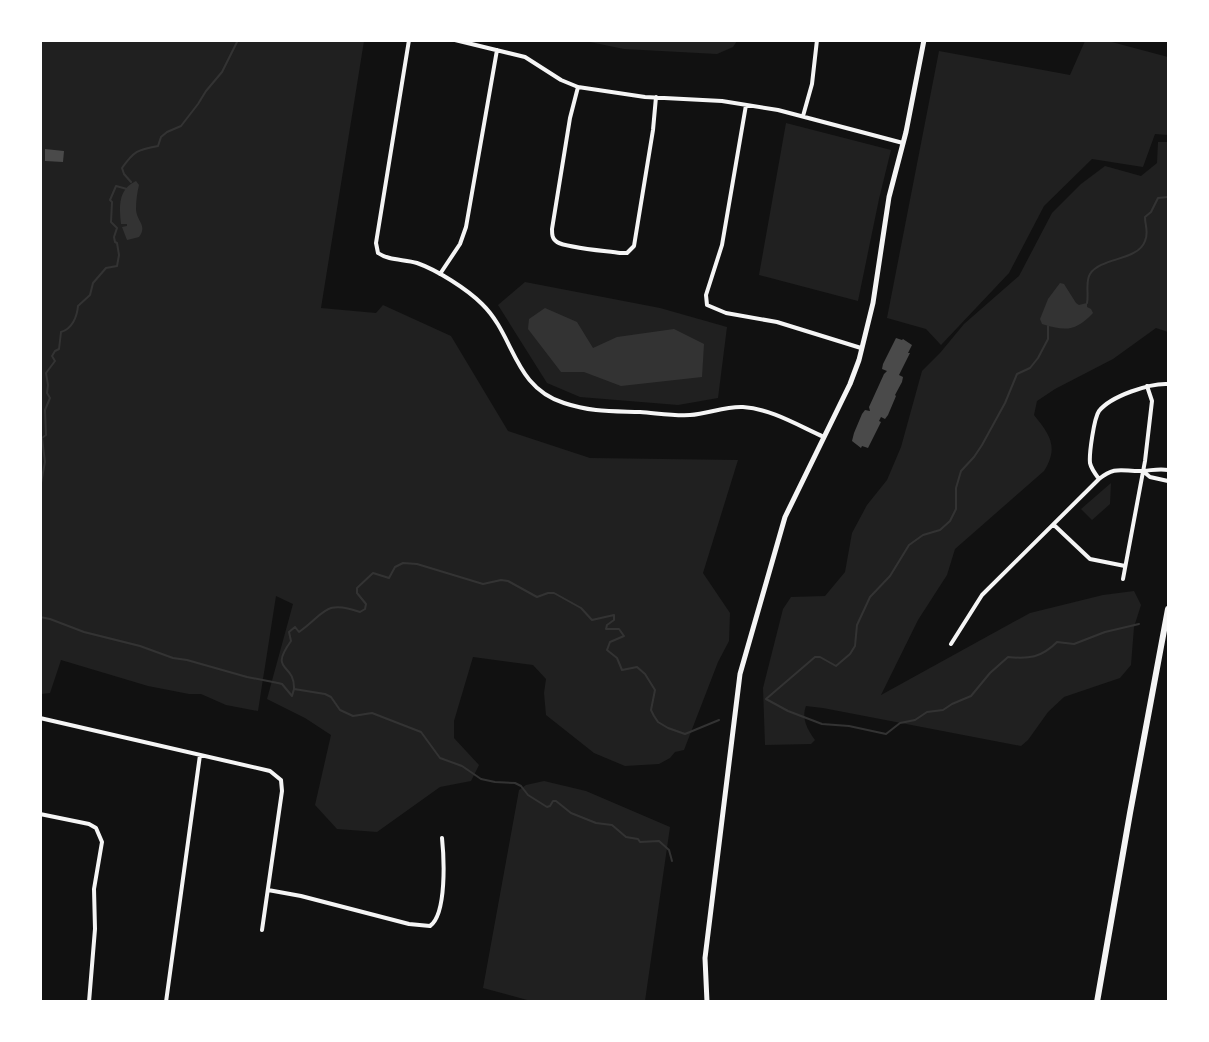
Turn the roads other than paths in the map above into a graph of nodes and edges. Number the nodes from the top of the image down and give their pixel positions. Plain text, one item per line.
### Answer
1 (409, 40) edge
2 (455, 40) edge
3 (817, 40) edge
4 (924, 40) edge
5 (497, 50) junction
6 (578, 87) junction
7 (656, 98) junction
8 (746, 105) junction
9 (803, 117) junction
10 (903, 143) junction
11 (440, 274) junction
12 (861, 348) junction
13 (1168, 384) edge
14 (1147, 386) junction
15 (824, 436) junction
16 (1168, 470) edge
17 (1143, 471) junction
18 (1099, 479) junction
19 (1168, 481) edge
20 (1054, 525) junction
21 (1125, 566) junction
22 (1123, 579) dead end
23 (1168, 609) edge
24 (951, 644) dead end
25 (40, 718) edge
26 (201, 755) junction
27 (40, 814) edge
28 (442, 838) dead end
29 (268, 890) junction
30 (262, 930) dead end
31 (89, 1002) edge
32 (166, 1002) edge
33 (706, 1002) edge
34 (1097, 1002) edge

1 - 11 street
2 - 5 street
3 - 9 street
4 - 10 street
5 - 6 street
5 - 11 street
6 - 7 street
6 - 7 street
7 - 8 street
8 - 9 street
8 - 12 street
9 - 10 street
10 - 12 street
11 - 15 street
12 - 15 street
13 - 14 street
14 - 17 street
14 - 18 street
15 - 33 street
16 - 17 street
17 - 18 street
17 - 19 street
17 - 21 street
18 - 20 street
20 - 21 street
20 - 24 street
21 - 22 street
23 - 34 main road
25 - 26 street
26 - 29 street
26 - 32 street
27 - 31 street
28 - 29 street
29 - 30 street

